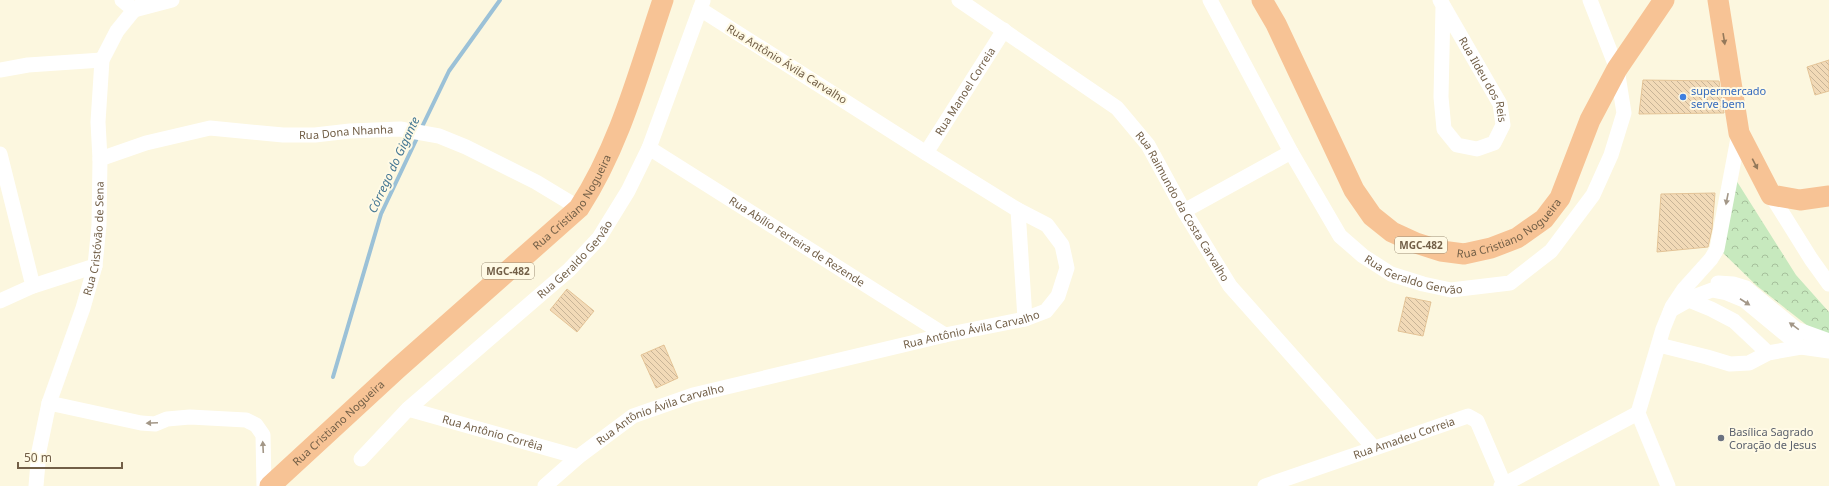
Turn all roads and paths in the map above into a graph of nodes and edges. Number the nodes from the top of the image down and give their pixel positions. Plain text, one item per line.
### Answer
1 (122, 0) edge
2 (148, 0) edge
3 (172, 0) edge
4 (663, 0) edge
5 (959, 0) edge
6 (1210, 0) edge
7 (1262, 0) edge
8 (1590, 0) edge
9 (1664, 0) edge
10 (1718, 0) edge
11 (1441, 3) edge
12 (702, 5) edge
13 (134, 10) junction
14 (1004, 30) junction
15 (102, 60) junction
16 (1617, 69) junction
17 (0, 70) edge
18 (1739, 133) junction
19 (649, 148) junction
20 (1291, 152) junction
21 (926, 153) junction
22 (0, 154) edge
23 (100, 159) junction
24 (1771, 195) junction
25 (1829, 196) edge
26 (1800, 200) junction
27 (579, 208) junction
28 (1018, 210) junction
29 (1184, 211) junction
30 (1789, 224) junction
31 (95, 266) junction
32 (1829, 284) edge
33 (33, 286) junction
34 (1686, 295) junction
35 (0, 301) edge
36 (1025, 319) junction
37 (945, 335) junction
38 (1829, 342) edge
39 (1659, 345) junction
40 (1801, 346) junction
41 (1829, 351) edge
42 (1768, 353) junction
43 (49, 403) junction
44 (408, 410) junction
45 (1638, 413) junction
46 (1374, 448) junction
47 (578, 457) junction
48 (361, 459) dead end
49 (1502, 485) edge
50 (36, 486) edge
51 (264, 486) edge
52 (270, 486) edge
53 (545, 486) edge
54 (1265, 486) edge
55 (1668, 486) edge

1 - 13 street
2 - 13 street, Rua Cristóvão de Sena
3 - 13 street
4 - 27 highway, Rua Cristiano Nogueira / MGC-482
5 - 14 street, Rua Raimundo da Costa Carvalho
6 - 20 street, Rua Geraldo Gervão
7 - 16 highway, Rua Cristiano Nogueira / MGC-482
8 - 16 street, Rua Geraldo Gervão
9 - 16 highway, MGC-482
10 -> 18 highway
11 - 11 street, Rua Ildeu dos Reis
12 - 19 street, Rua Geraldo Gervão
12 - 21 street, Rua Antônio Ávila Carvalho
13 - 15 street, Rua Cristóvão de Sena
14 - 21 street, Rua Manoel Correia
14 - 29 street, Rua Raimundo da Costa Carvalho
15 - 17 street
15 - 23 street, Rua Cristóvão de Sena
16 - 20 street, Rua Geraldo Gervão
18 -> 24 highway
18 -> 34 street
19 - 37 street, Rua Abílio Ferreira de Rezende
19 - 44 street, Rua Geraldo Gervão
20 - 29 street
21 - 28 street, Rua Antônio Ávila Carvalho
22 - 33 street
23 - 27 street, Rua Dona Nhanha
23 - 31 street, Rua Cristóvão de Sena
24 - 26 highway
24 - 30 street
25 - 26 highway
26 - 30 street
27 - 52 highway, Rua Cristiano Nogueira / MGC-482
28 - 36 street
28 - 36 street, Rua Antônio Ávila Carvalho
29 - 46 street, Rua Raimundo da Costa Carvalho
30 - 32 street
31 - 33 street
31 - 43 street, Rua Cristóvão de Sena
33 - 35 street
38 -> 34 street
34 - 39 street
34 -> 40 street
34 - 42 street
36 - 37 street, Rua Antônio Ávila Carvalho
37 - 47 street, Rua Antônio Ávila Carvalho
39 - 42 street
39 - 45 street
40 - 41 street
40 - 42 street
43 - 50 street, Rua Cristóvão de Sena
51 -> 43 street
44 - 47 street, Rua Antônio Corrêia
44 - 48 street, Rua Geraldo Gervão
45 - 49 street
45 - 55 street
46 - 49 street, Rua Amadeu Correia
46 - 54 street, Rua Amadeu Correia
47 - 53 street, Rua Antônio Ávila Carvalho

